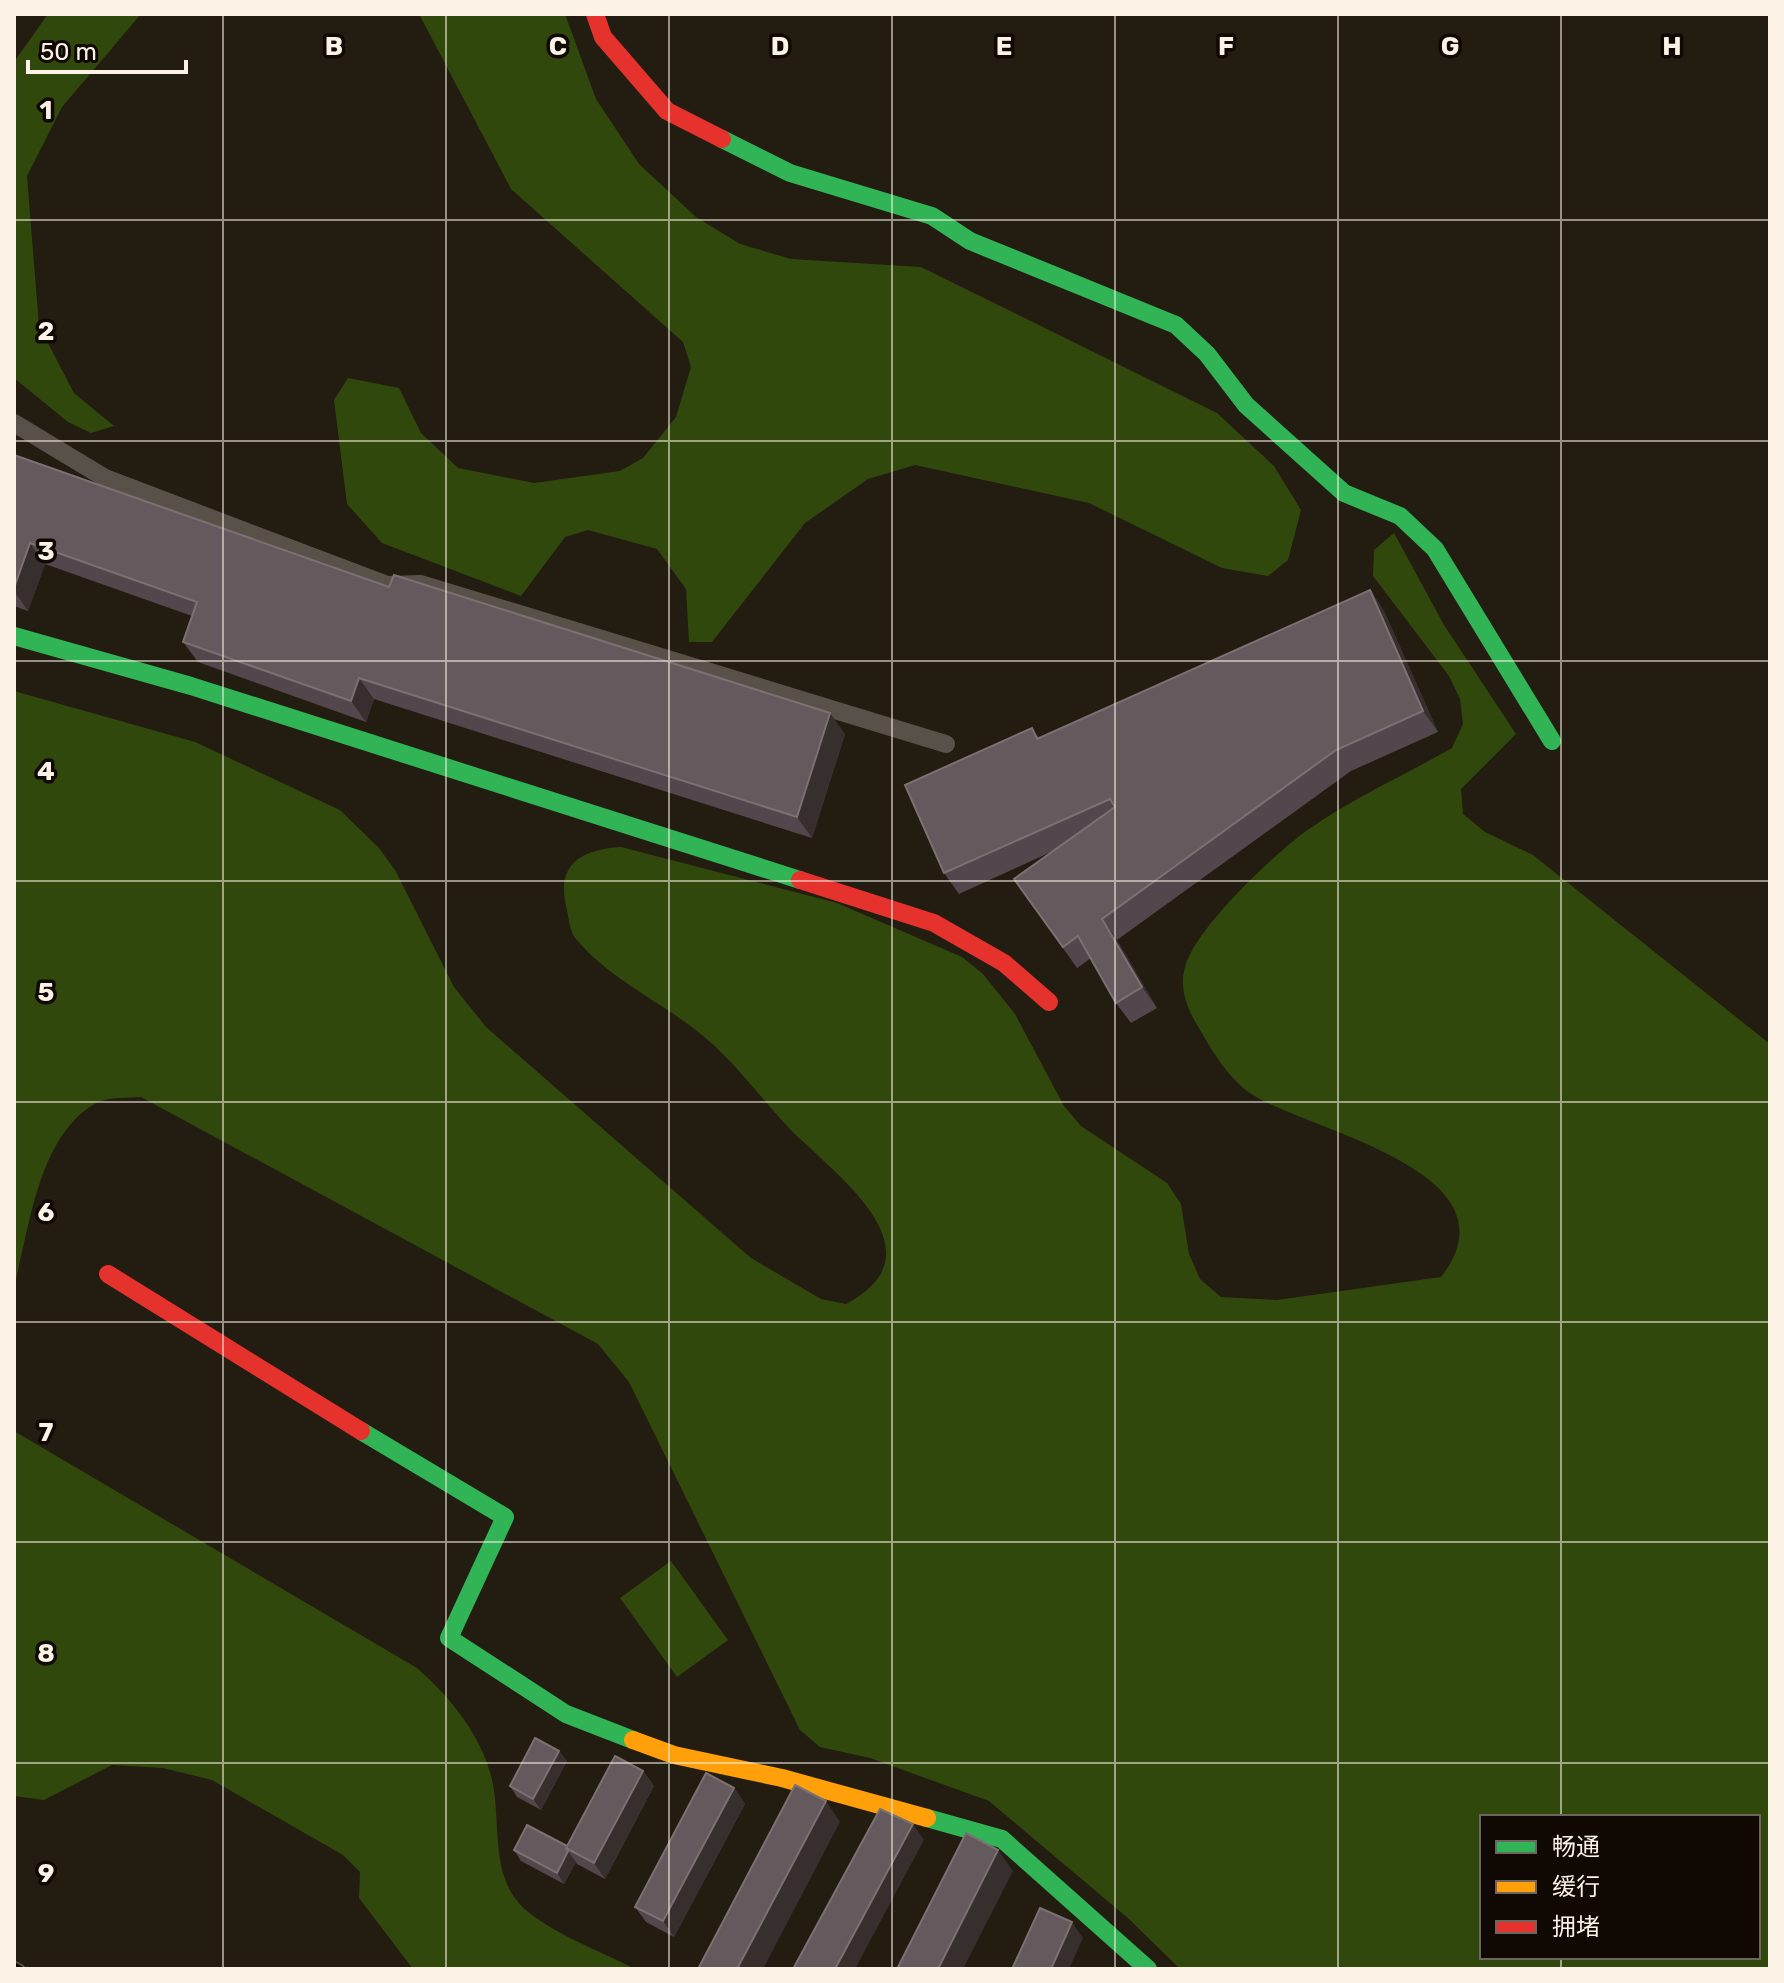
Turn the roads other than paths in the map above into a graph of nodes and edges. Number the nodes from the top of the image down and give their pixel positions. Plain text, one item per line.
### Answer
1 (595, 14) edge
2 (14, 423) edge
3 (14, 636) edge
4 (1552, 741) dead end
5 (946, 744) dead end
6 (1049, 1002) dead end
7 (108, 1274) dead end
8 (1148, 1969) edge

1 - 4 street
2 - 5 street
3 - 6 street
7 - 8 street

